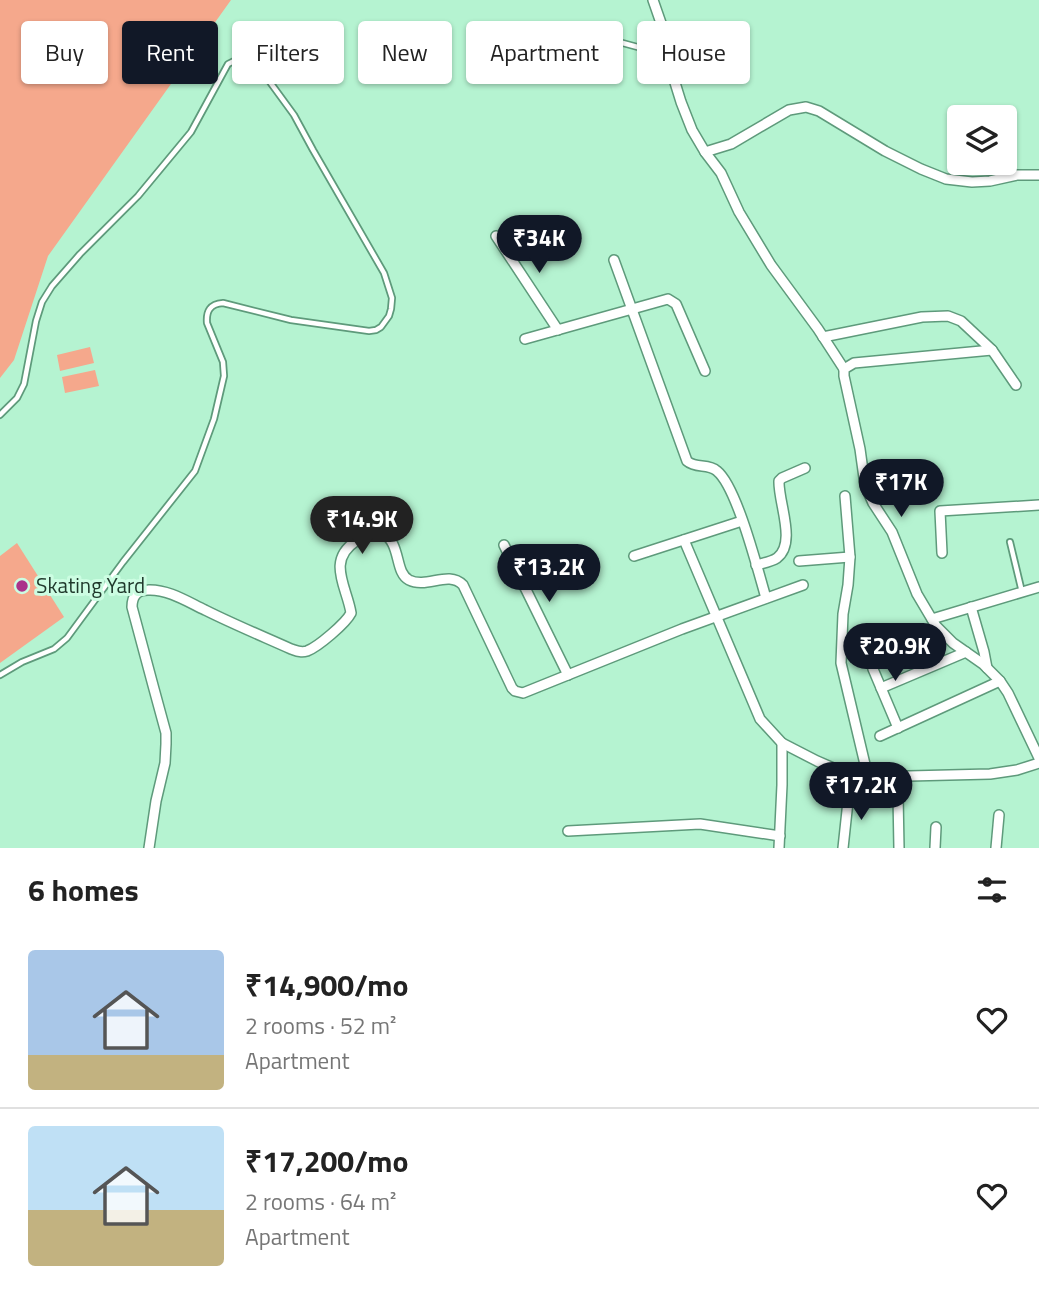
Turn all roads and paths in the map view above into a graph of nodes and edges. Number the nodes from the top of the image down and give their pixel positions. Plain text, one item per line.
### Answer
1 (653, 0) edge
2 (660, 21) edge
3 (676, 84) edge
4 (705, 152) junction
5 (1039, 175) edge
6 (496, 236) dead end
7 (614, 260) dead end
8 (631, 308) junction
9 (558, 330) junction
10 (824, 337) junction
11 (525, 339) dead end
12 (992, 350) junction
13 (844, 369) junction
14 (705, 371) dead end
15 (1016, 385) dead end
16 (0, 415) edge
17 (805, 468) dead end
18 (845, 496) dead end
19 (1039, 505) edge
20 (742, 521) junction
21 (684, 540) junction
22 (1010, 542) dead end
23 (504, 545) dead end
24 (942, 553) dead end
25 (634, 556) dead end
26 (850, 557) junction
27 (799, 561) dead end
28 (756, 565) junction
29 (803, 585) dead end
30 (1039, 587) edge
31 (1022, 592) junction
32 (766, 598) junction
33 (971, 607) junction
34 (716, 617) junction
35 (932, 619) junction
36 (868, 647) dead end
37 (965, 652) junction
38 (987, 668) junction
39 (0, 674) edge
40 (568, 676) junction
41 (1000, 681) junction
42 (881, 688) junction
43 (898, 728) junction
44 (880, 736) dead end
45 (782, 743) junction
46 (1039, 760) edge
47 (867, 777) junction
48 (849, 792) dead end
49 (898, 795) dead end
50 (999, 815) dead end
51 (936, 827) dead end
52 (568, 831) dead end
53 (780, 836) junction
54 (149, 848) edge
55 (779, 848) edge
56 (843, 848) edge
57 (899, 848) edge
58 (935, 848) edge
59 (996, 848) edge

1 - 2 street
3 - 4 street
4 - 5 street
4 - 10 street
6 - 9 street
7 - 8 street
8 - 9 street
8 - 14 street
8 - 20 street
9 - 11 street
10 - 12 street
10 - 13 street
12 - 13 street
12 - 15 street
13 - 35 street
16 - 39 lane
17 - 28 street
18 - 26 street
19 - 24 street
20 - 21 street
20 - 28 street
21 - 25 street
21 - 34 street
22 - 31 lane
23 - 40 street
26 - 27 street
26 - 47 street
28 - 32 street
29 - 32 street
30 - 31 street
31 - 33 street
32 - 34 street
33 - 35 street
33 - 38 street
34 - 40 street
34 - 45 street
35 - 37 street
36 - 42 street
37 - 38 street
37 - 42 street
38 - 41 street
40 - 54 street
41 - 43 street
41 - 46 street
42 - 43 street
43 - 44 street
45 - 47 street
45 - 53 street
46 - 47 street
48 - 56 street
49 - 57 street
50 - 59 street
51 - 58 street
52 - 53 street
53 - 55 street

